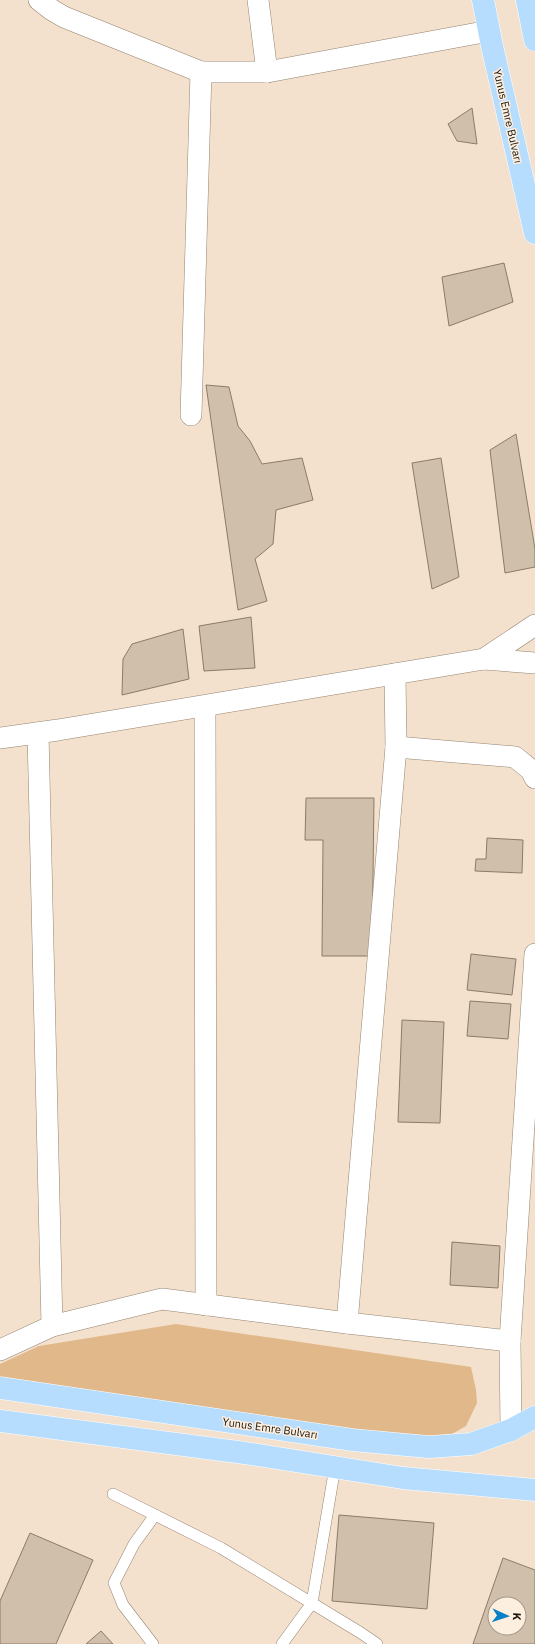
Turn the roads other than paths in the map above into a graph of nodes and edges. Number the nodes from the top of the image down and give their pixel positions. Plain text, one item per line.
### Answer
1 (39, 0) edge
2 (258, 0) edge
3 (483, 0) edge
4 (527, 0) edge
5 (489, 31) junction
6 (535, 40) edge
7 (201, 72) junction
8 (267, 72) junction
9 (535, 232) edge
10 (191, 415) dead end
11 (535, 625) edge
12 (484, 659) junction
13 (535, 663) edge
14 (395, 674) junction
15 (205, 706) junction
16 (38, 733) junction
17 (0, 738) edge
18 (396, 747) junction
19 (535, 778) edge
20 (535, 954) edge
21 (206, 1305) junction
22 (347, 1323) junction
23 (52, 1326) junction
24 (510, 1341) junction
25 (0, 1350) edge
26 (0, 1388) edge
27 (535, 1417) edge
28 (0, 1421) edge
29 (511, 1430) junction
30 (335, 1467) junction
31 (535, 1490) edge
32 (113, 1494) dead end
33 (155, 1515) junction
34 (312, 1603) junction
35 (153, 1644) edge
36 (282, 1644) edge
37 (377, 1644) edge

1 - 7 street
2 - 8 street
3 - 5 main road, Yunus Emre Bulvarı
4 - 6 main road
5 - 8 street
5 - 9 main road, Yunus Emre Bulvarı
7 - 8 street
7 - 10 street
11 - 12 street
12 - 13 street
12 - 14 street
14 - 15 street
14 - 18 street
15 - 16 street
15 - 21 street
16 - 17 street
16 - 23 street
18 - 19 street
18 - 22 street
20 - 24 street
21 - 22 street
21 - 23 street
22 - 24 street
23 - 25 street
24 - 29 street
26 - 29 main road, Yunus Emre Bulvarı
27 - 29 main road, Yunus Emre Bulvarı
28 - 30 main road
30 - 31 main road
30 - 34 lane
32 - 33 lane
33 - 34 lane
33 - 35 lane
34 - 36 lane
34 - 37 lane

